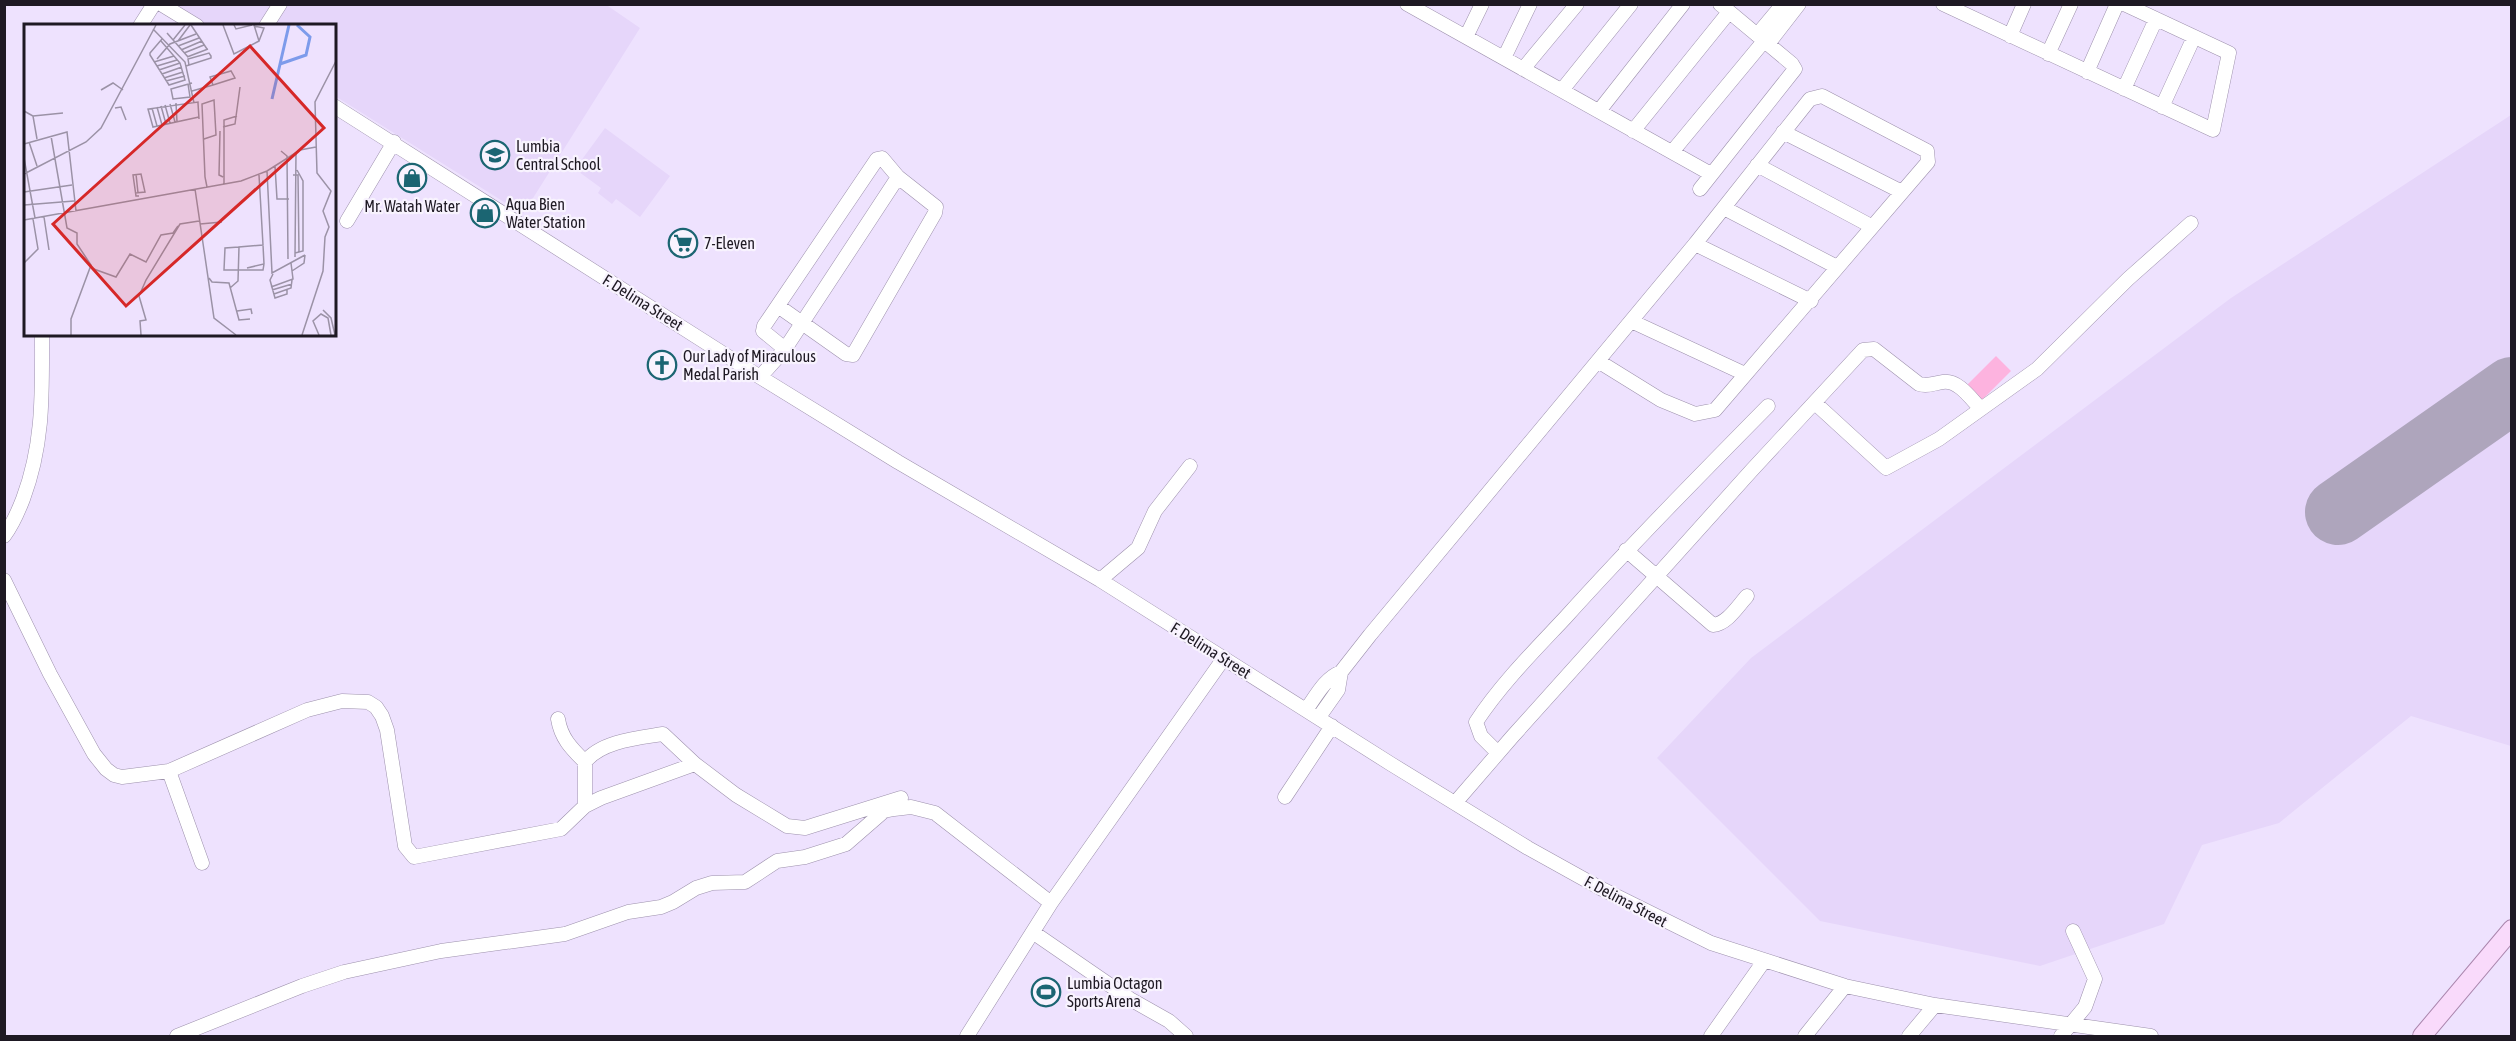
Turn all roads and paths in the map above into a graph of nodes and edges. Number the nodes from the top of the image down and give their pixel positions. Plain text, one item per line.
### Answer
1 (154, 4) edge
2 (161, 4) edge
3 (280, 4) edge
4 (1407, 4) edge
5 (1482, 4) edge
6 (1530, 4) edge
7 (1577, 4) edge
8 (1631, 4) edge
9 (1683, 4) edge
10 (1783, 4) edge
11 (1799, 4) edge
12 (1943, 4) edge
13 (2024, 4) edge
14 (2071, 4) edge
15 (2117, 4) edge
16 (2124, 4) edge
17 (1725, 8) edge
18 (1432, 11) edge
19 (2156, 19) junction
20 (141, 24) edge
21 (194, 24) edge
22 (267, 24) edge
23 (1775, 24) junction
24 (2010, 36) junction
25 (1466, 37) junction
26 (2194, 37) junction
27 (1763, 40) junction
28 (2048, 54) junction
29 (1504, 58) junction
30 (1523, 69) junction
31 (2087, 72) junction
32 (2124, 89) junction
33 (1562, 90) junction
34 (336, 107) edge
35 (2162, 107) junction
36 (1599, 111) junction
37 (1633, 130) junction
38 (1783, 132) junction
39 (394, 142) junction
40 (1672, 152) junction
41 (1757, 165) junction
42 (1711, 174) junction
43 (898, 177) junction
44 (1700, 189) dead end
45 (1902, 192) junction
46 (1724, 208) junction
47 (347, 221) dead end
48 (2191, 223) dead end
49 (1871, 226) junction
50 (1695, 244) junction
51 (1837, 267) junction
52 (1811, 301) junction
53 (778, 306) junction
54 (1631, 321) junction
55 (802, 323) junction
56 (42, 336) edge
57 (785, 349) junction
58 (1598, 361) junction
59 (1745, 374) junction
60 (760, 377) junction
61 (1815, 403) junction
62 (1768, 406) dead end
63 (1981, 409) junction
64 (1190, 466) dead end
65 (4, 536) edge
66 (1626, 550) junction
67 (1656, 578) junction
68 (4, 580) edge
69 (1100, 580) junction
70 (1747, 596) dead end
71 (1224, 658) junction
72 (1341, 672) junction
73 (1306, 710) junction
74 (1319, 717) junction
75 (558, 718) dead end
76 (1332, 726) junction
77 (1498, 753) junction
78 (585, 762) junction
79 (695, 764) junction
80 (169, 771) junction
81 (1285, 797) dead end
82 (901, 798) dead end
83 (1455, 803) junction
84 (585, 806) junction
85 (202, 863) dead end
86 (1051, 903) junction
87 (2511, 929) edge
88 (2073, 931) dead end
89 (1034, 933) junction
90 (1764, 961) junction
91 (1845, 986) junction
92 (1935, 1005) junction
93 (2071, 1025) junction
94 (177, 1036) edge
95 (967, 1036) edge
96 (1186, 1036) edge
97 (1711, 1036) edge
98 (1805, 1036) edge
99 (1909, 1036) edge
100 (2061, 1036) edge
101 (2151, 1036) edge
102 (2422, 1036) edge

1 - 20 street
2 - 21 street
3 - 22 street
4 - 18 street
5 - 25 street
6 - 29 street
7 - 30 street
8 - 33 street
9 - 36 street
10 - 23 street
11 - 23 street
12 - 24 street
13 - 24 street
14 - 28 street
15 - 31 street
16 - 19 street
17 - 27 street
17 - 37 street
18 - 25 street
19 - 26 street
19 - 32 street
23 - 27 street
24 - 28 street
25 - 29 street
26 - 35 street
26 - 35 street
27 - 40 street
27 - 42 street
28 - 31 street
29 - 30 street
30 - 33 street
31 - 32 street
32 - 35 street
33 - 36 street
34 - 39 street, F. Delima Street
36 - 37 street
37 - 40 street
38 - 41 street
38 - 45 street
38 - 45 street
39 - 47 street
39 - 60 street, F. Delima Street
40 - 42 street
41 - 46 street
41 - 49 street
42 - 44 street
43 - 53 street
43 - 55 street
43 - 55 street
45 - 49 street
46 - 50 street
46 - 51 street
48 - 63 street
49 - 51 street
50 - 52 street
50 - 54 street
51 - 52 street
52 - 59 street
53 - 55 street
53 - 57 street
54 - 58 street
54 - 59 street
55 - 57 street
56 - 65 street
57 - 60 street
58 - 59 street
58 - 72 street
60 - 69 street, F. Delima Street
61 - 63 street
61 - 63 street
61 - 67 street
62 - 66 street
64 - 69 street
66 - 67 street
66 - 77 street
67 - 70 street
67 - 77 street
68 - 80 street
69 - 71 street, F. Delima Street
71 - 73 street, F. Delima Street
71 - 86 street
72 - 73 street
72 - 74 street
73 - 74 street, F. Delima Street
74 - 76 street, F. Delima Street
75 - 78 street
76 - 81 street
76 - 83 street, F. Delima Street
77 - 83 street
78 - 79 street
78 - 84 street
79 - 82 street
79 - 84 street
80 - 84 street
80 - 85 street
83 - 90 street, F. Delima Street
86 - 89 street
86 - 94 street
87 - 102 main road
88 - 93 street
89 - 95 street
89 - 96 street
90 - 91 street, F. Delima Street
90 - 97 street
91 - 92 street, F. Delima Street
91 - 98 street
92 - 93 street, F. Delima Street
92 - 99 street
93 - 100 street
93 - 101 street, F. Delima Street

